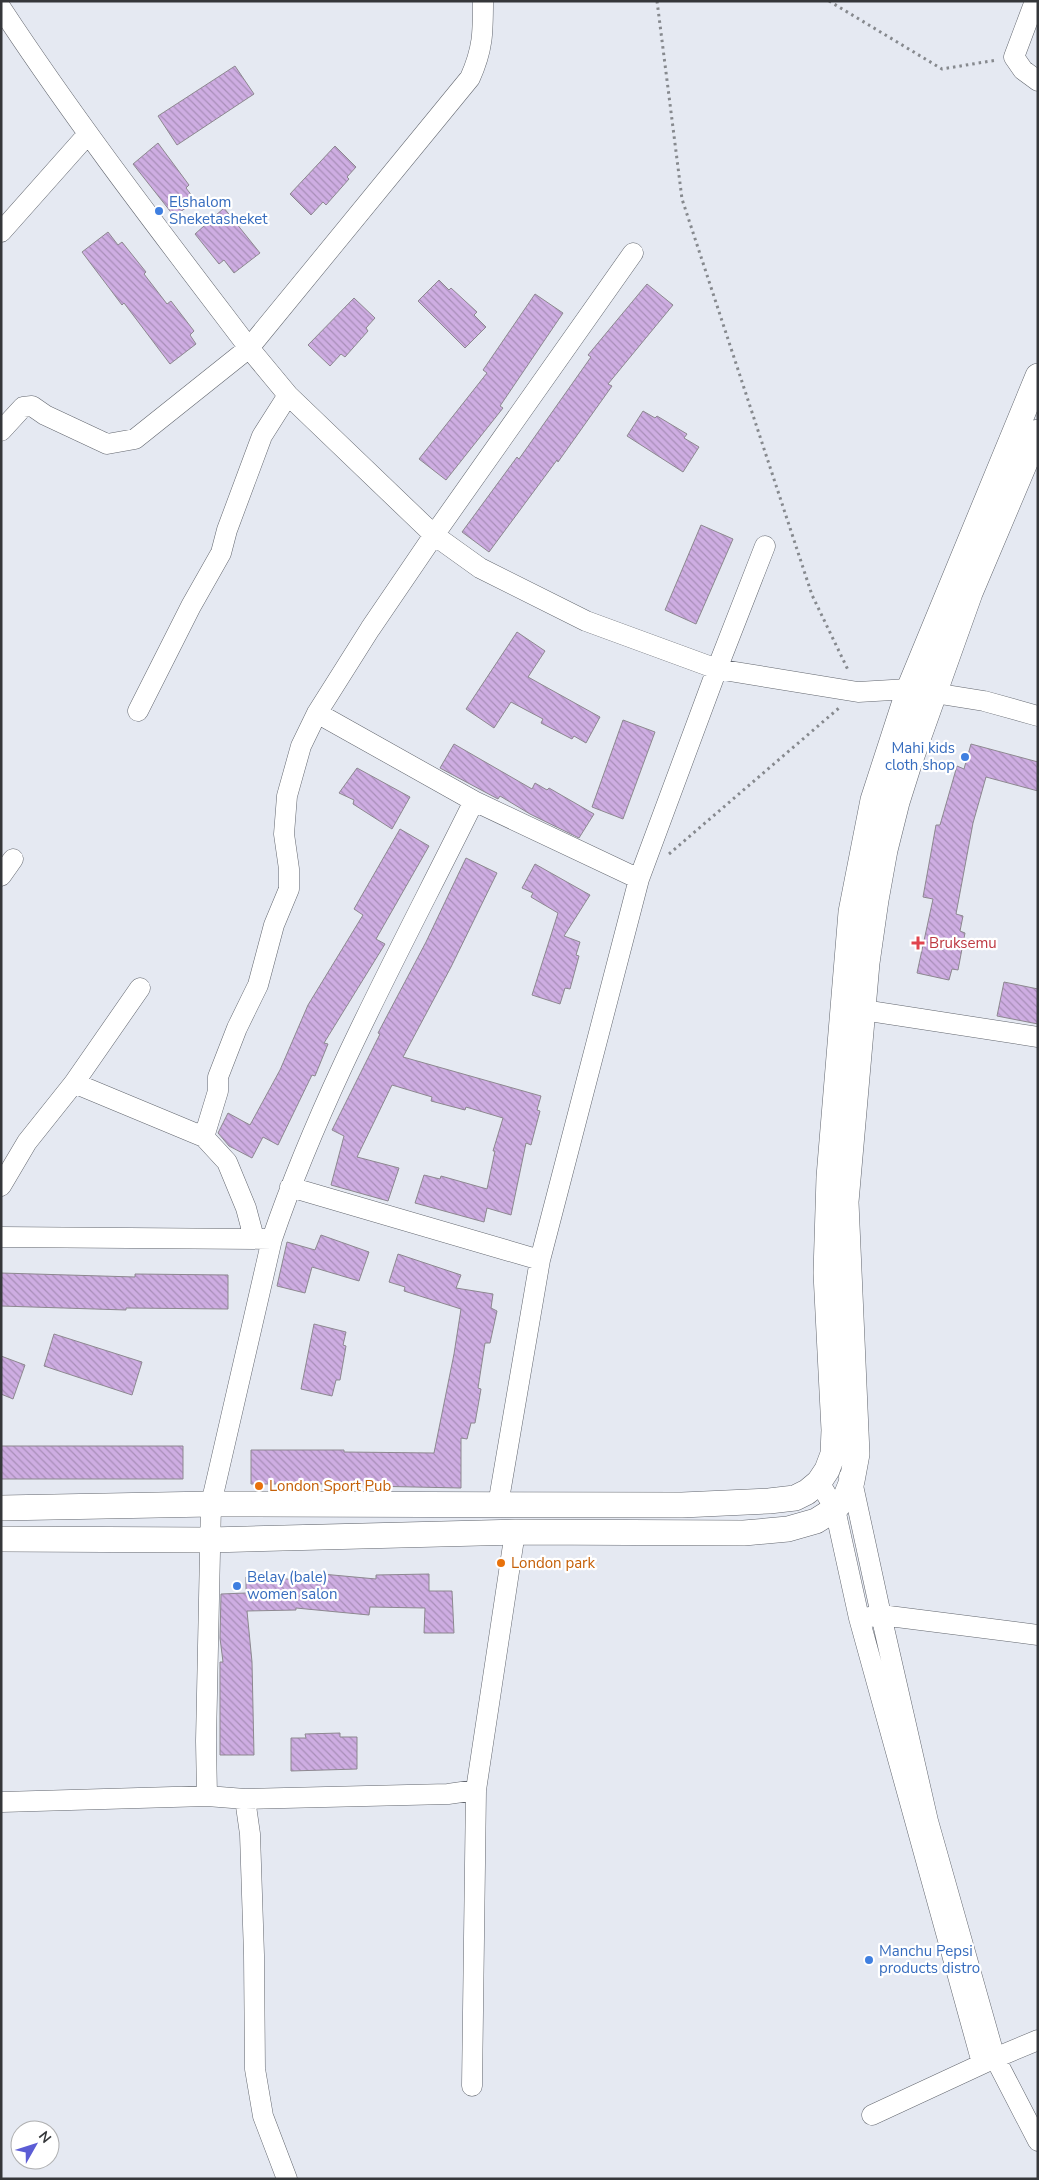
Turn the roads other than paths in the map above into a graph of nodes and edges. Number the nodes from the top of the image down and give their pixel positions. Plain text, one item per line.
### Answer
1 (483, 1) edge
2 (1034, 1) edge
3 (1, 8) edge
4 (1038, 81) edge
5 (88, 134) junction
6 (1, 232) edge
7 (633, 253) dead end
8 (249, 348) junction
9 (1038, 376) edge
10 (288, 394) junction
11 (1, 432) edge
12 (1038, 432) edge
13 (434, 535) junction
14 (765, 546) dead end
15 (716, 669) junction
16 (909, 689) junction
17 (934, 693) junction
18 (138, 711) dead end
19 (317, 713) junction
20 (1038, 716) edge
21 (474, 801) junction
22 (13, 859) dead end
23 (1, 876) edge
24 (639, 879) junction
25 (140, 988) dead end
26 (863, 1010) junction
27 (1038, 1037) edge
28 (74, 1083) junction
29 (204, 1137) junction
30 (1, 1186) edge
31 (290, 1187) junction
32 (1, 1236) edge
33 (263, 1238) junction
34 (540, 1260) junction
35 (833, 1454) junction
36 (819, 1482) junction
37 (852, 1482) junction
38 (211, 1504) junction
39 (498, 1505) junction
40 (1, 1508) edge
41 (835, 1509) junction
42 (515, 1532) junction
43 (1, 1539) edge
44 (210, 1540) junction
45 (881, 1615) junction
46 (859, 1618) junction
47 (1038, 1635) edge
48 (476, 1790) junction
49 (207, 1796) junction
50 (245, 1799) junction
51 (2, 1802) edge
52 (1038, 2040) edge
53 (988, 2060) junction
54 (472, 2086) dead end
55 (872, 2115) dead end
56 (1038, 2141) edge
57 (287, 2179) edge

1 - 8 street
2 - 4 street
3 - 5 street
5 - 6 street
5 - 8 street
7 - 13 street
8 - 10 street
8 - 11 street
9 - 16 main road
10 - 13 street
10 - 18 street
12 - 17 main road
13 - 15 street
13 - 19 street
14 - 15 street
15 - 16 street
15 - 24 street
16 - 17 street
16 - 35 main road
17 - 20 street
17 - 26 main road
19 - 21 street
19 - 29 street
21 - 24 street
21 - 31 street
22 - 23 street
24 - 34 street
25 - 28 street
26 - 27 street
26 - 37 main road
28 - 29 street
28 - 30 street
29 - 33 street
31 - 33 street
31 - 34 street
32 - 33 street
33 - 38 street
34 - 39 street
35 - 36 main road
35 - 37 street
36 - 39 main road
36 - 41 street
37 - 41 main road
37 - 45 street
38 - 39 main road
38 - 40 main road
38 - 44 street
41 - 42 main road
41 - 46 street
42 - 44 main road
42 - 48 street
43 - 44 main road
44 - 49 street
45 - 46 street
45 - 47 street
45 - 53 street
46 - 53 street
48 - 50 street
48 - 54 street
49 - 50 street
49 - 51 street
50 - 57 street
52 - 53 street
53 - 55 street
53 - 56 street

